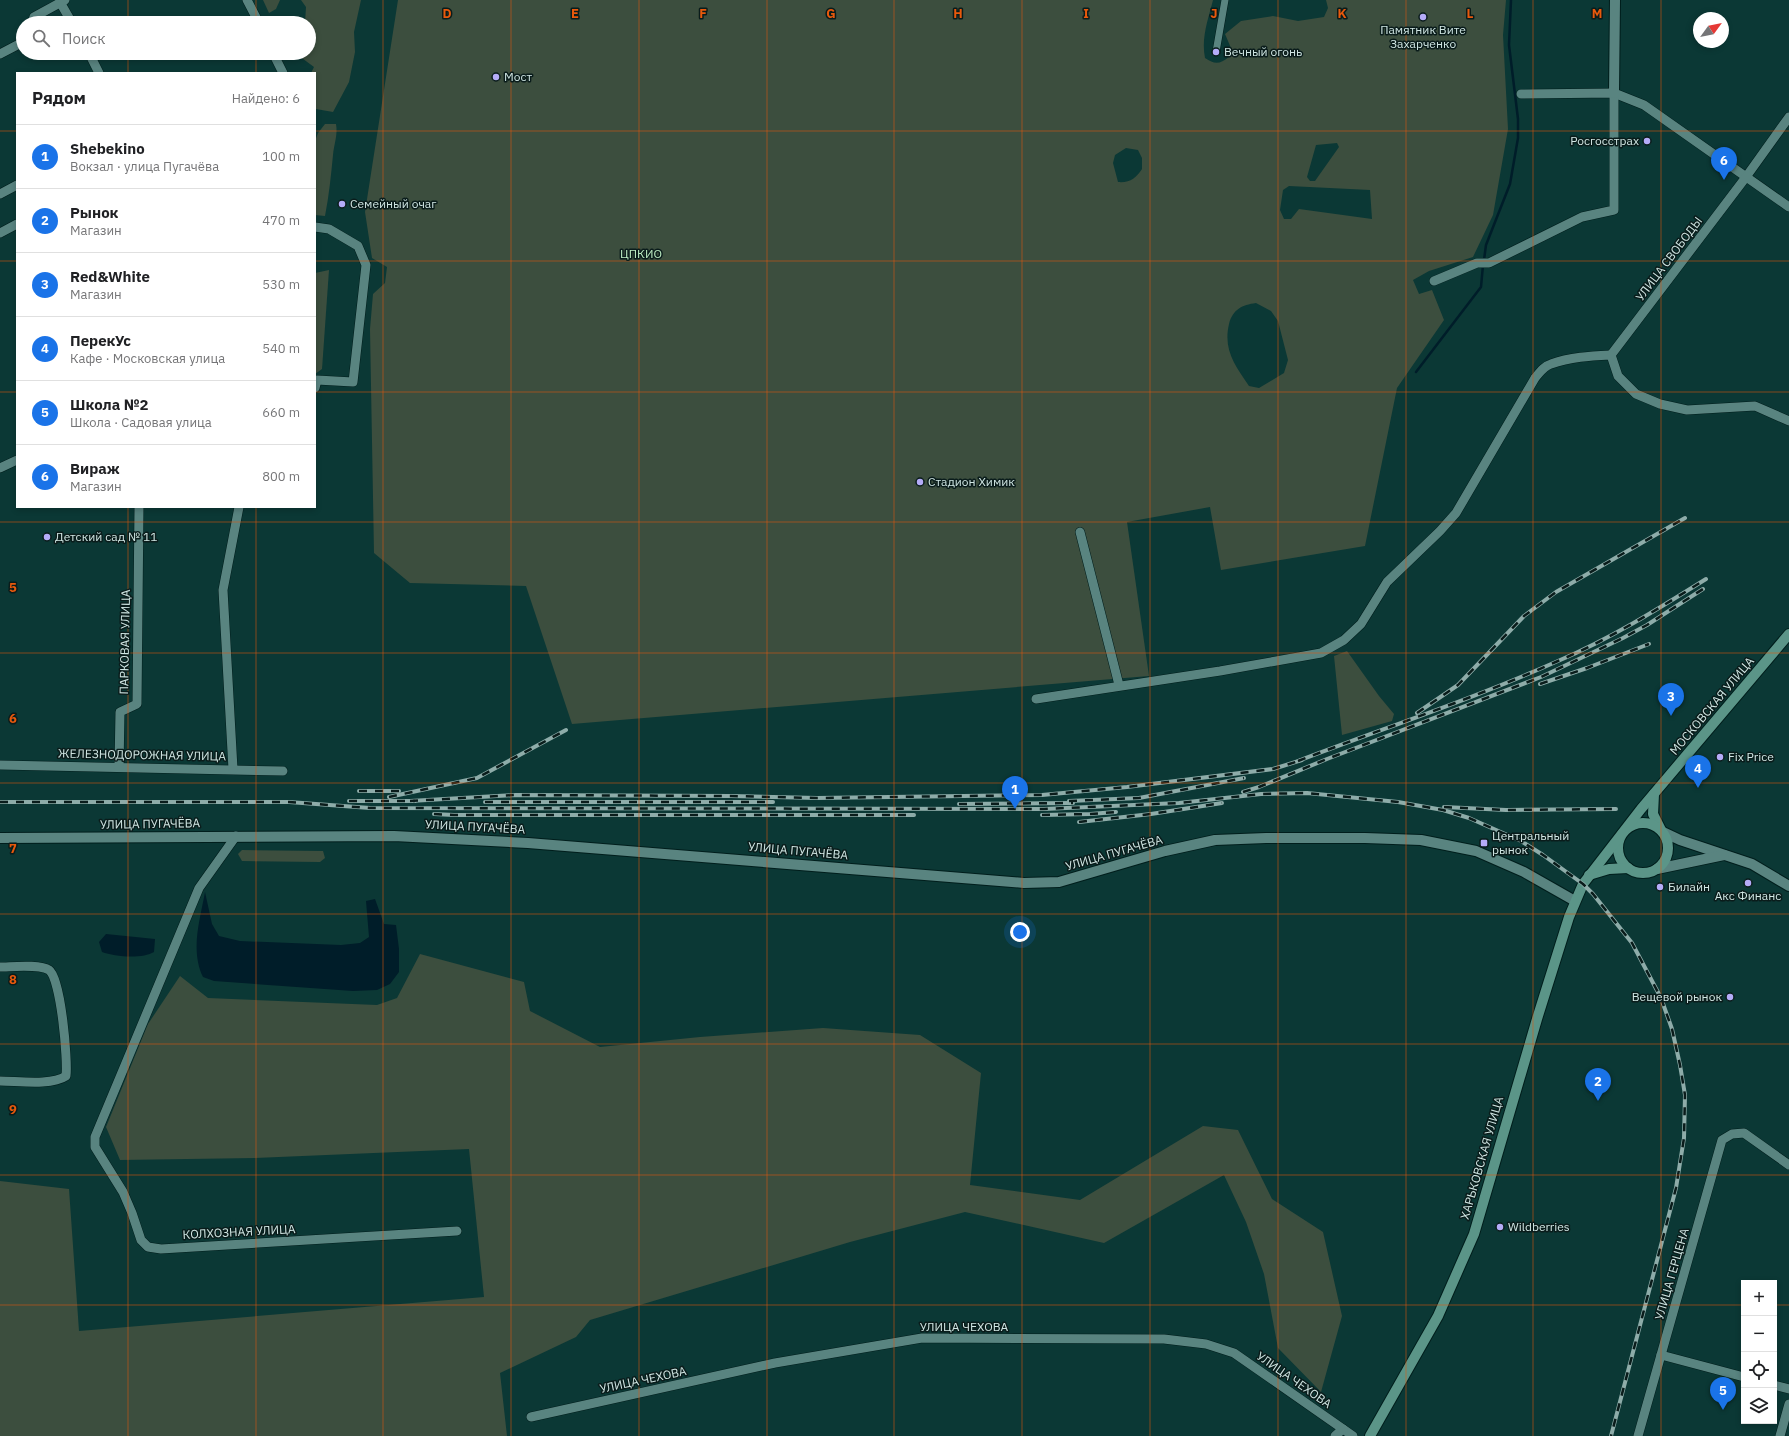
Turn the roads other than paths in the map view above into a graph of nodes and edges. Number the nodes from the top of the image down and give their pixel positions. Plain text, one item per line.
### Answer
1 (247, 0) edge
2 (1225, 0) edge
3 (1615, 0) edge
4 (63, 1) edge
5 (36, 16) edge
6 (69, 16) edge
7 (255, 16) edge
8 (16, 46) edge
9 (1216, 52) dead end
10 (0, 54) edge
11 (92, 60) edge
12 (277, 60) edge
13 (98, 72) edge
14 (283, 72) edge
15 (1614, 93) junction
16 (1521, 94) dead end
17 (1789, 117) edge
18 (1746, 177) junction
19 (16, 185) edge
20 (0, 194) edge
21 (1789, 207) edge
22 (16, 225) edge
23 (316, 227) edge
24 (0, 233) edge
25 (1434, 281) dead end
26 (1611, 355) junction
27 (316, 384) edge
28 (1789, 421) edge
29 (16, 460) edge
30 (0, 468) edge
31 (138, 508) edge
32 (238, 508) edge
33 (1080, 532) dead end
34 (1789, 634) edge
35 (1119, 685) junction
36 (1036, 699) dead end
37 (0, 765) edge
38 (119, 767) junction
39 (233, 769) junction
40 (283, 771) dead end
41 (1654, 794) junction
42 (1662, 831) junction
43 (1623, 832) junction
44 (236, 836) junction
45 (0, 838) edge
46 (1726, 855) junction
47 (1628, 868) junction
48 (1657, 869) junction
49 (1589, 876) junction
50 (1789, 886) edge
51 (1575, 902) junction
52 (0, 968) edge
53 (0, 1081) edge
54 (1789, 1165) edge
55 (457, 1231) dead end
56 (1661, 1355) junction
57 (1741, 1376) edge
58 (1777, 1386) edge
59 (1789, 1389) edge
60 (1789, 1404) edge
61 (531, 1417) dead end
62 (1343, 1429) junction
63 (1334, 1436) edge
64 (1353, 1436) edge
65 (1370, 1436) edge
66 (1638, 1436) edge
67 (1780, 1436) edge

1 - 7 street
2 - 9 street
3 - 15 street
4 - 5 street
4 - 6 street
8 - 10 street
11 - 13 street
12 - 14 street
15 - 16 street
15 - 18 street
15 - 25 street
17 - 18 street, УЛИЦА СВОБОДЫ
18 - 21 street
18 - 26 street, УЛИЦА СВОБОДЫ
19 - 20 street
22 - 24 street
23 - 27 street
26 - 28 street
26 - 35 street
29 - 30 street
31 - 38 street, ПАРКОВАЯ УЛИЦА
32 - 39 street
33 - 35 street
34 - 41 main road, МОСКОВСКАЯ УЛИЦА
35 - 36 street
37 - 38 street, ЖЕЛЕЗНОДОРОЖНАЯ УЛИЦА
38 - 39 street, ЖЕЛЕЗНОДОРОЖНАЯ УЛИЦА
39 - 40 street, ЖЕЛЕЗНОДОРОЖНАЯ УЛИЦА
41 - 42 main road
41 - 43 main road, МОСКОВСКАЯ УЛИЦА
42 - 43 main road
42 - 46 street
42 - 48 main road
43 - 47 main road
43 - 49 main road, ХАРЬКОВСКАЯ УЛИЦА
44 - 45 street, УЛИЦА ПУГАЧЁВА
44 - 51 street, УЛИЦА ПУГАЧЁВА
44 - 55 street, КОЛХОЗНАЯ УЛИЦА
46 - 48 street
46 - 50 street
47 - 48 main road
47 - 49 main road
49 - 51 main road, ХАРЬКОВСКАЯ УЛИЦА
51 - 65 main road, ХАРЬКОВСКАЯ УЛИЦА
52 - 53 street
54 - 56 street, УЛИЦА ГЕРЦЕНА
56 - 57 street
56 - 66 street, УЛИЦА ГЕРЦЕНА
58 - 59 street
60 - 67 street
61 - 62 street, УЛИЦА ЧЕХОВА
62 - 63 street
62 - 64 street, УЛИЦА ЧЕХОВА

